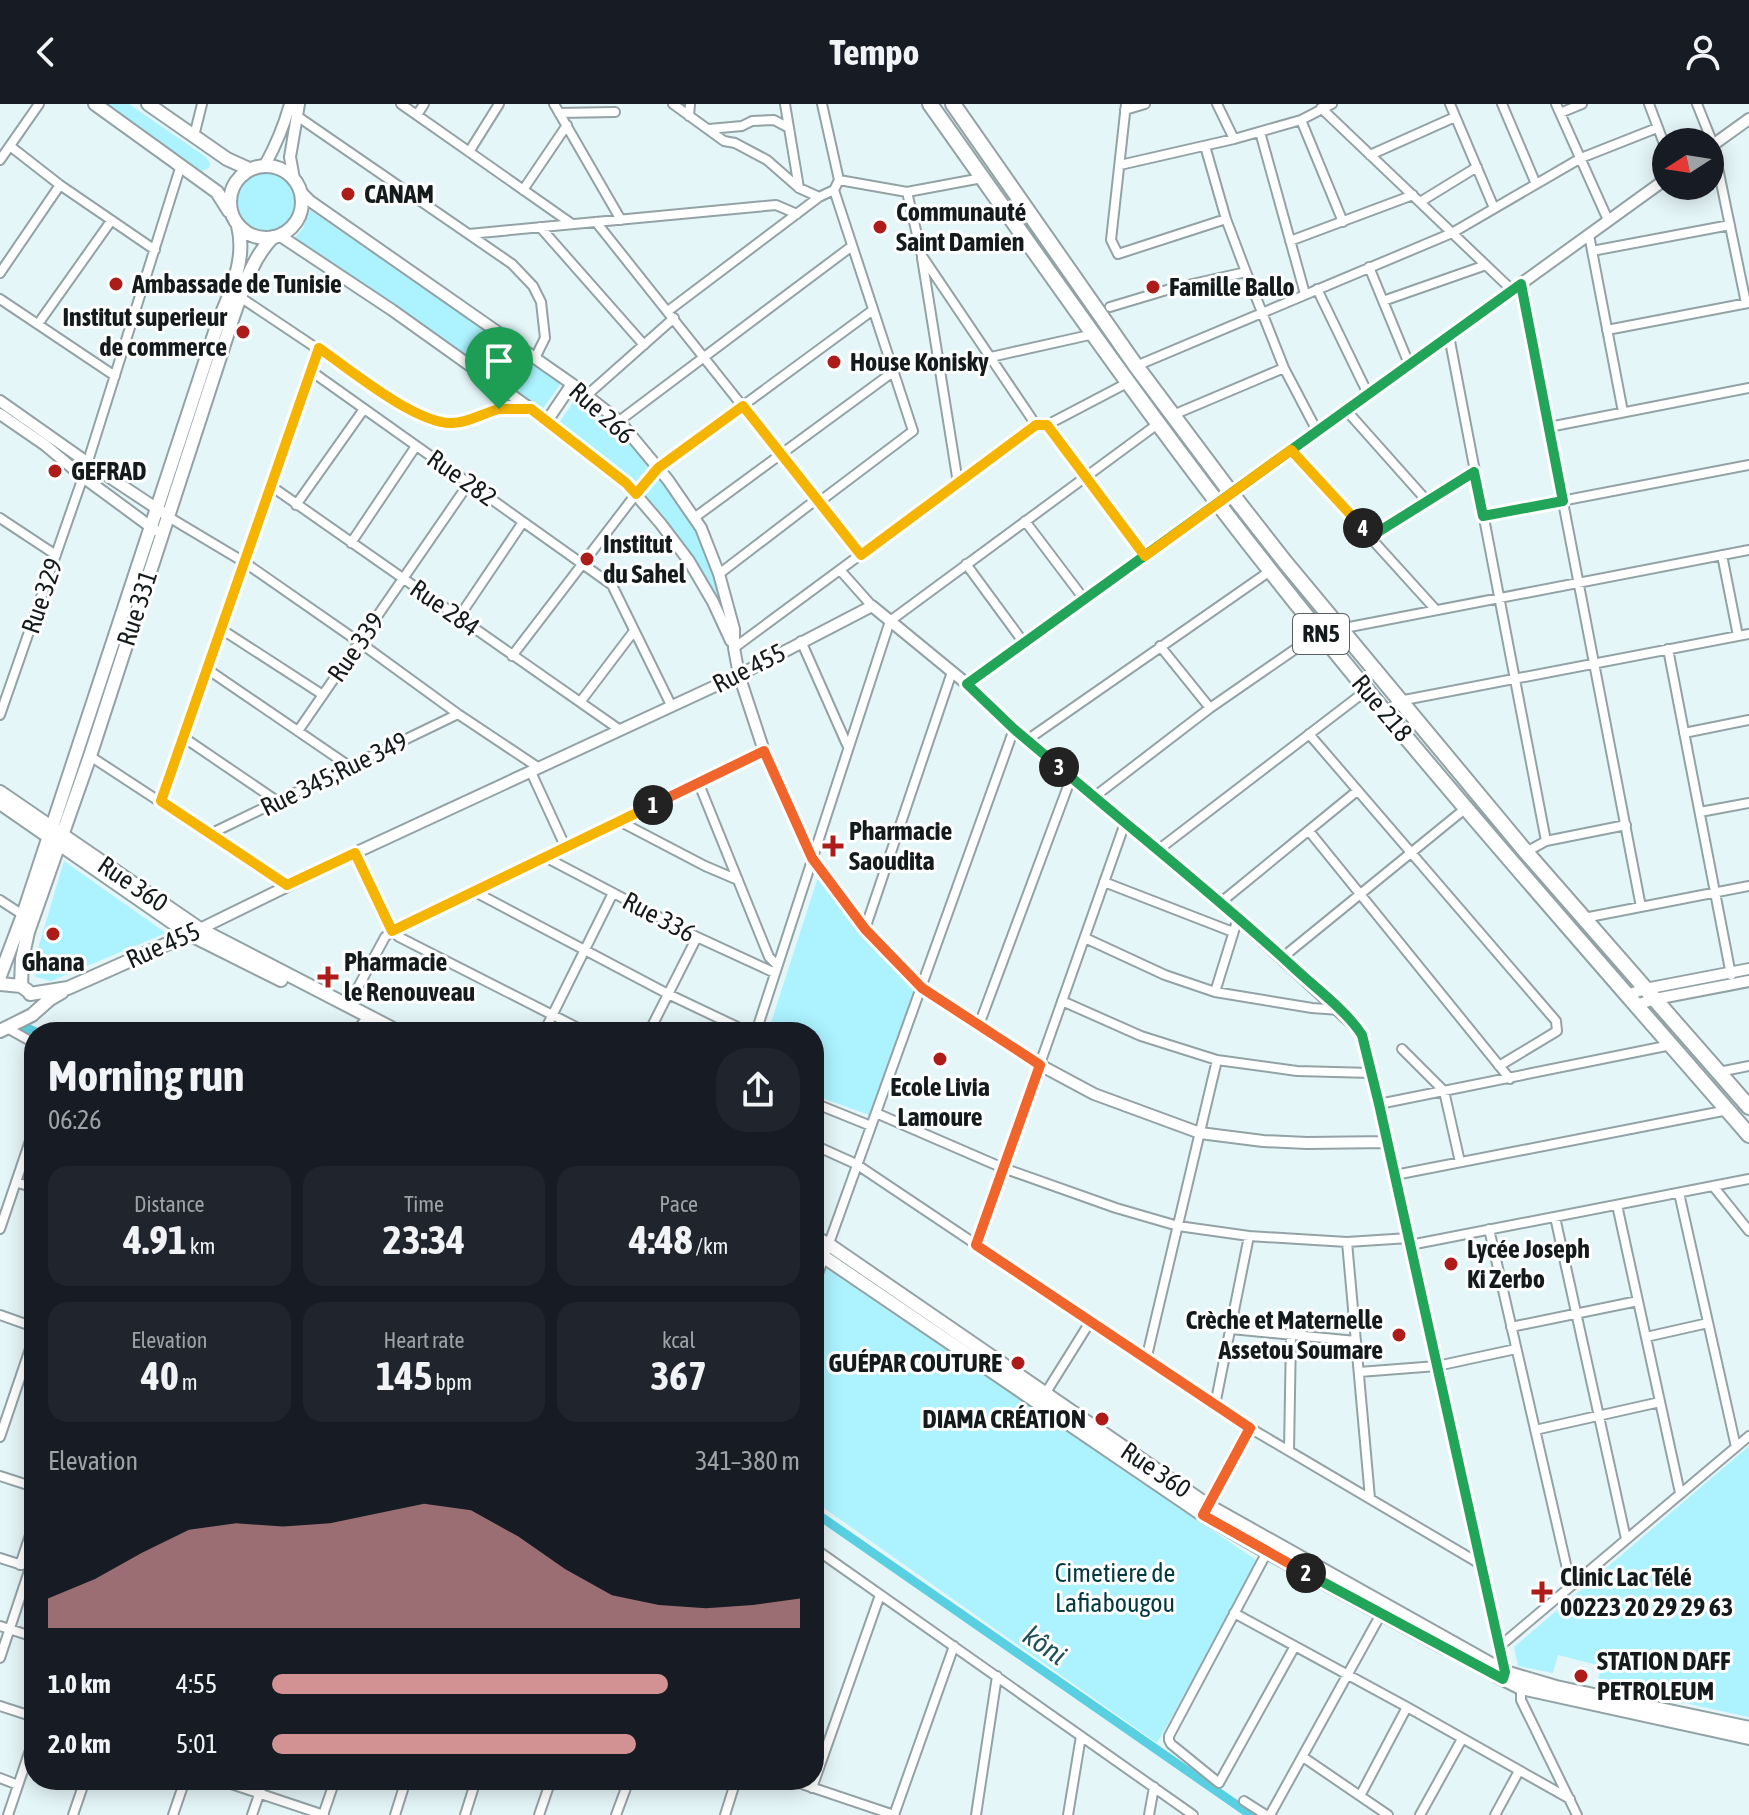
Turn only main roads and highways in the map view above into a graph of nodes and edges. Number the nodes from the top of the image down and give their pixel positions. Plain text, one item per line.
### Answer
1 (95, 104) edge
2 (148, 104) edge
3 (930, 104) edge
4 (953, 104) edge
5 (249, 169) junction
6 (231, 214) junction
7 (238, 226) junction
8 (276, 236) junction
9 (162, 512) junction
10 (156, 531) junction
11 (0, 792) edge
12 (0, 803) edge
13 (55, 836) junction
14 (194, 932) junction
15 (0, 976) edge
16 (0, 984) edge
17 (68, 988) junction
18 (26, 990) junction
19 (25, 1018) junction
20 (358, 1022) edge
21 (360, 1022) edge
22 (3, 1029) edge
23 (1749, 1107) edge
24 (1749, 1135) edge
25 (824, 1242) edge
26 (824, 1257) edge
27 (1206, 1510) junction
28 (1504, 1676) junction
29 (1749, 1728) edge
30 (1749, 1738) edge

1 - 6 main road
2 - 5 main road
3 - 24 highway, Rue 218 / RN5
4 - 23 highway, Rue 218 / RN5
5 - 6 main road
5 - 8 main road
6 - 7 main road
7 - 8 main road
7 - 9 main road, Rue 331
8 - 9 main road, Rue 331
9 - 10 main road, Rue 331
10 - 13 main road, Rue 331
10 - 13 main road, Rue 331
11 - 13 main road, Rue 360
12 - 13 main road
13 - 14 main road, Rue 360
13 - 15 main road, Rue 331
13 - 18 main road, Rue 331
14 - 17 main road, Rue 455
14 - 20 main road, Rue 360
14 - 21 main road, Rue 360
16 - 18 main road, Rue 455
17 - 18 main road, Rue 455
17 - 19 main road
18 - 19 main road, Rue 331
19 - 22 main road
25 - 27 main road, Rue 360
26 - 27 main road, Rue 360
27 - 28 main road, Rue 360
27 - 28 main road, Rue 360
28 - 29 main road, Rue 360
28 - 30 main road, Rue 360

